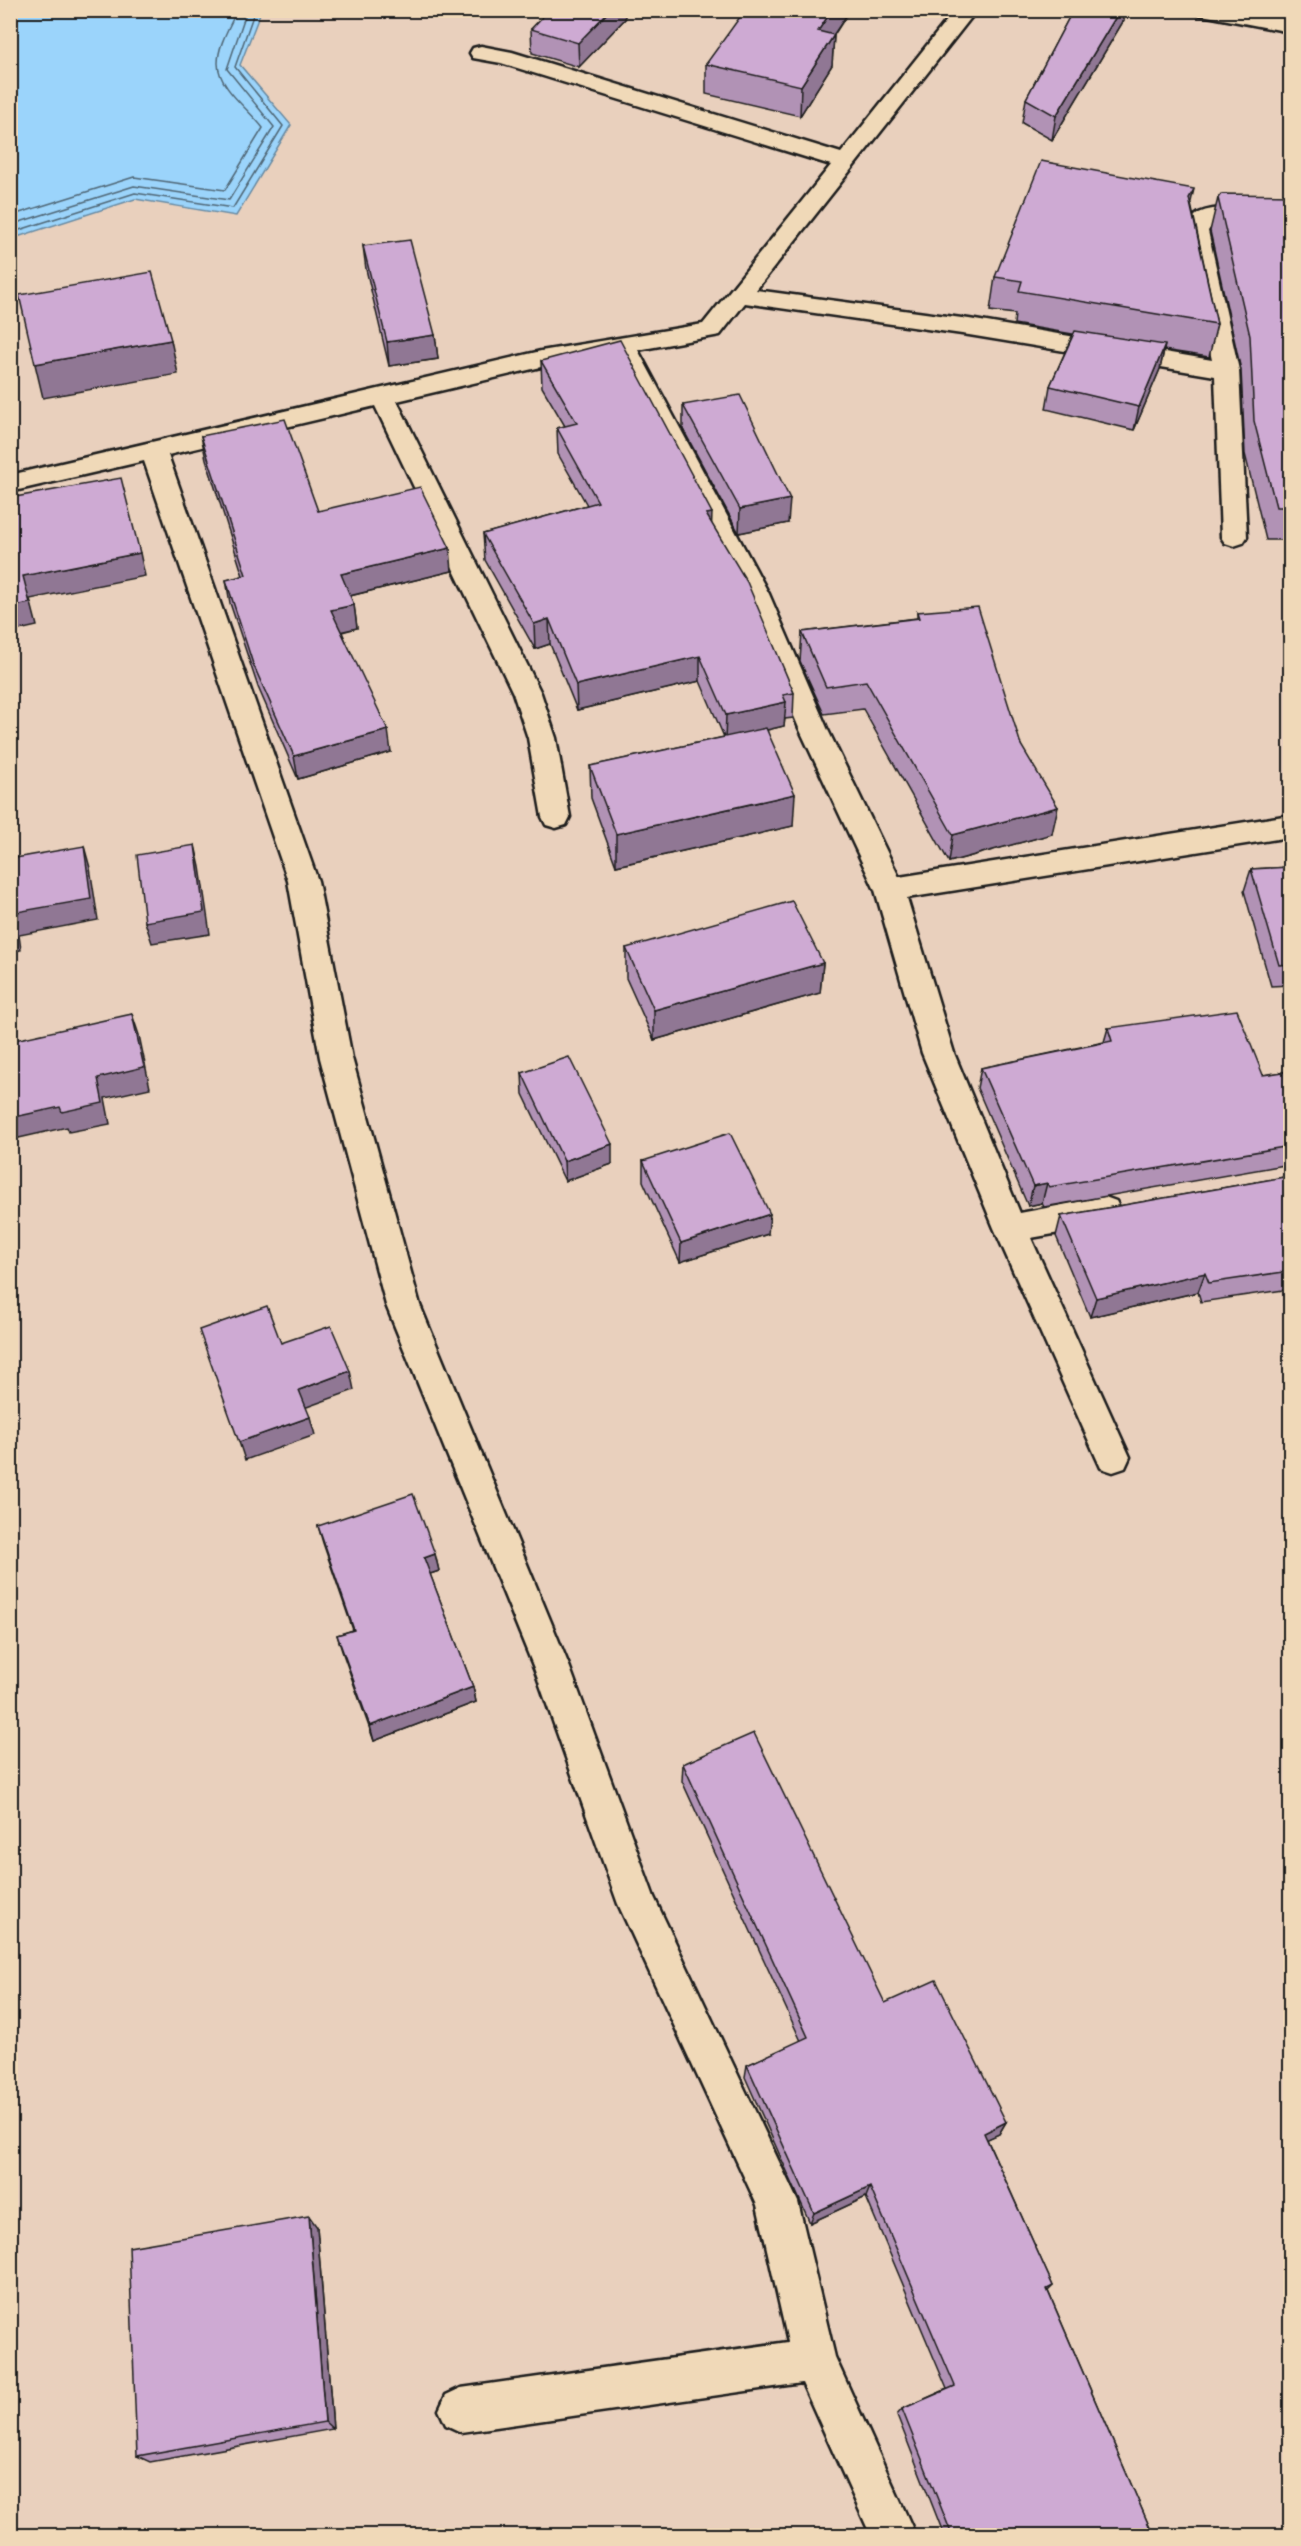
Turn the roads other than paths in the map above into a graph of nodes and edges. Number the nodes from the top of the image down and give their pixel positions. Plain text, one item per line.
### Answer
1 (967, 10) edge
2 (1213, 11) edge
3 (1290, 26) edge
4 (481, 53) dead end
5 (846, 162) junction
6 (1290, 221) edge
7 (739, 295) junction
8 (623, 345) junction
9 (1227, 370) junction
10 (383, 397) junction
11 (154, 452) junction
12 (10, 484) edge
13 (1234, 537) dead end
14 (556, 817) dead end
15 (1290, 826) edge
16 (890, 890) junction
17 (1138, 1205) edge
18 (1010, 1228) junction
19 (1113, 1457) dead end
20 (814, 2360) junction
21 (461, 2410) dead end
22 (894, 2535) edge

1 - 5 street
2 - 3 street
4 - 5 street
5 - 7 street
6 - 9 street
7 - 8 street
7 - 9 street
8 - 10 street
8 - 16 street
9 - 13 street
10 - 11 street
10 - 14 street
11 - 12 street
11 - 20 street
15 - 16 street
16 - 18 street
17 - 18 street
18 - 19 street
20 - 21 street
20 - 22 street

